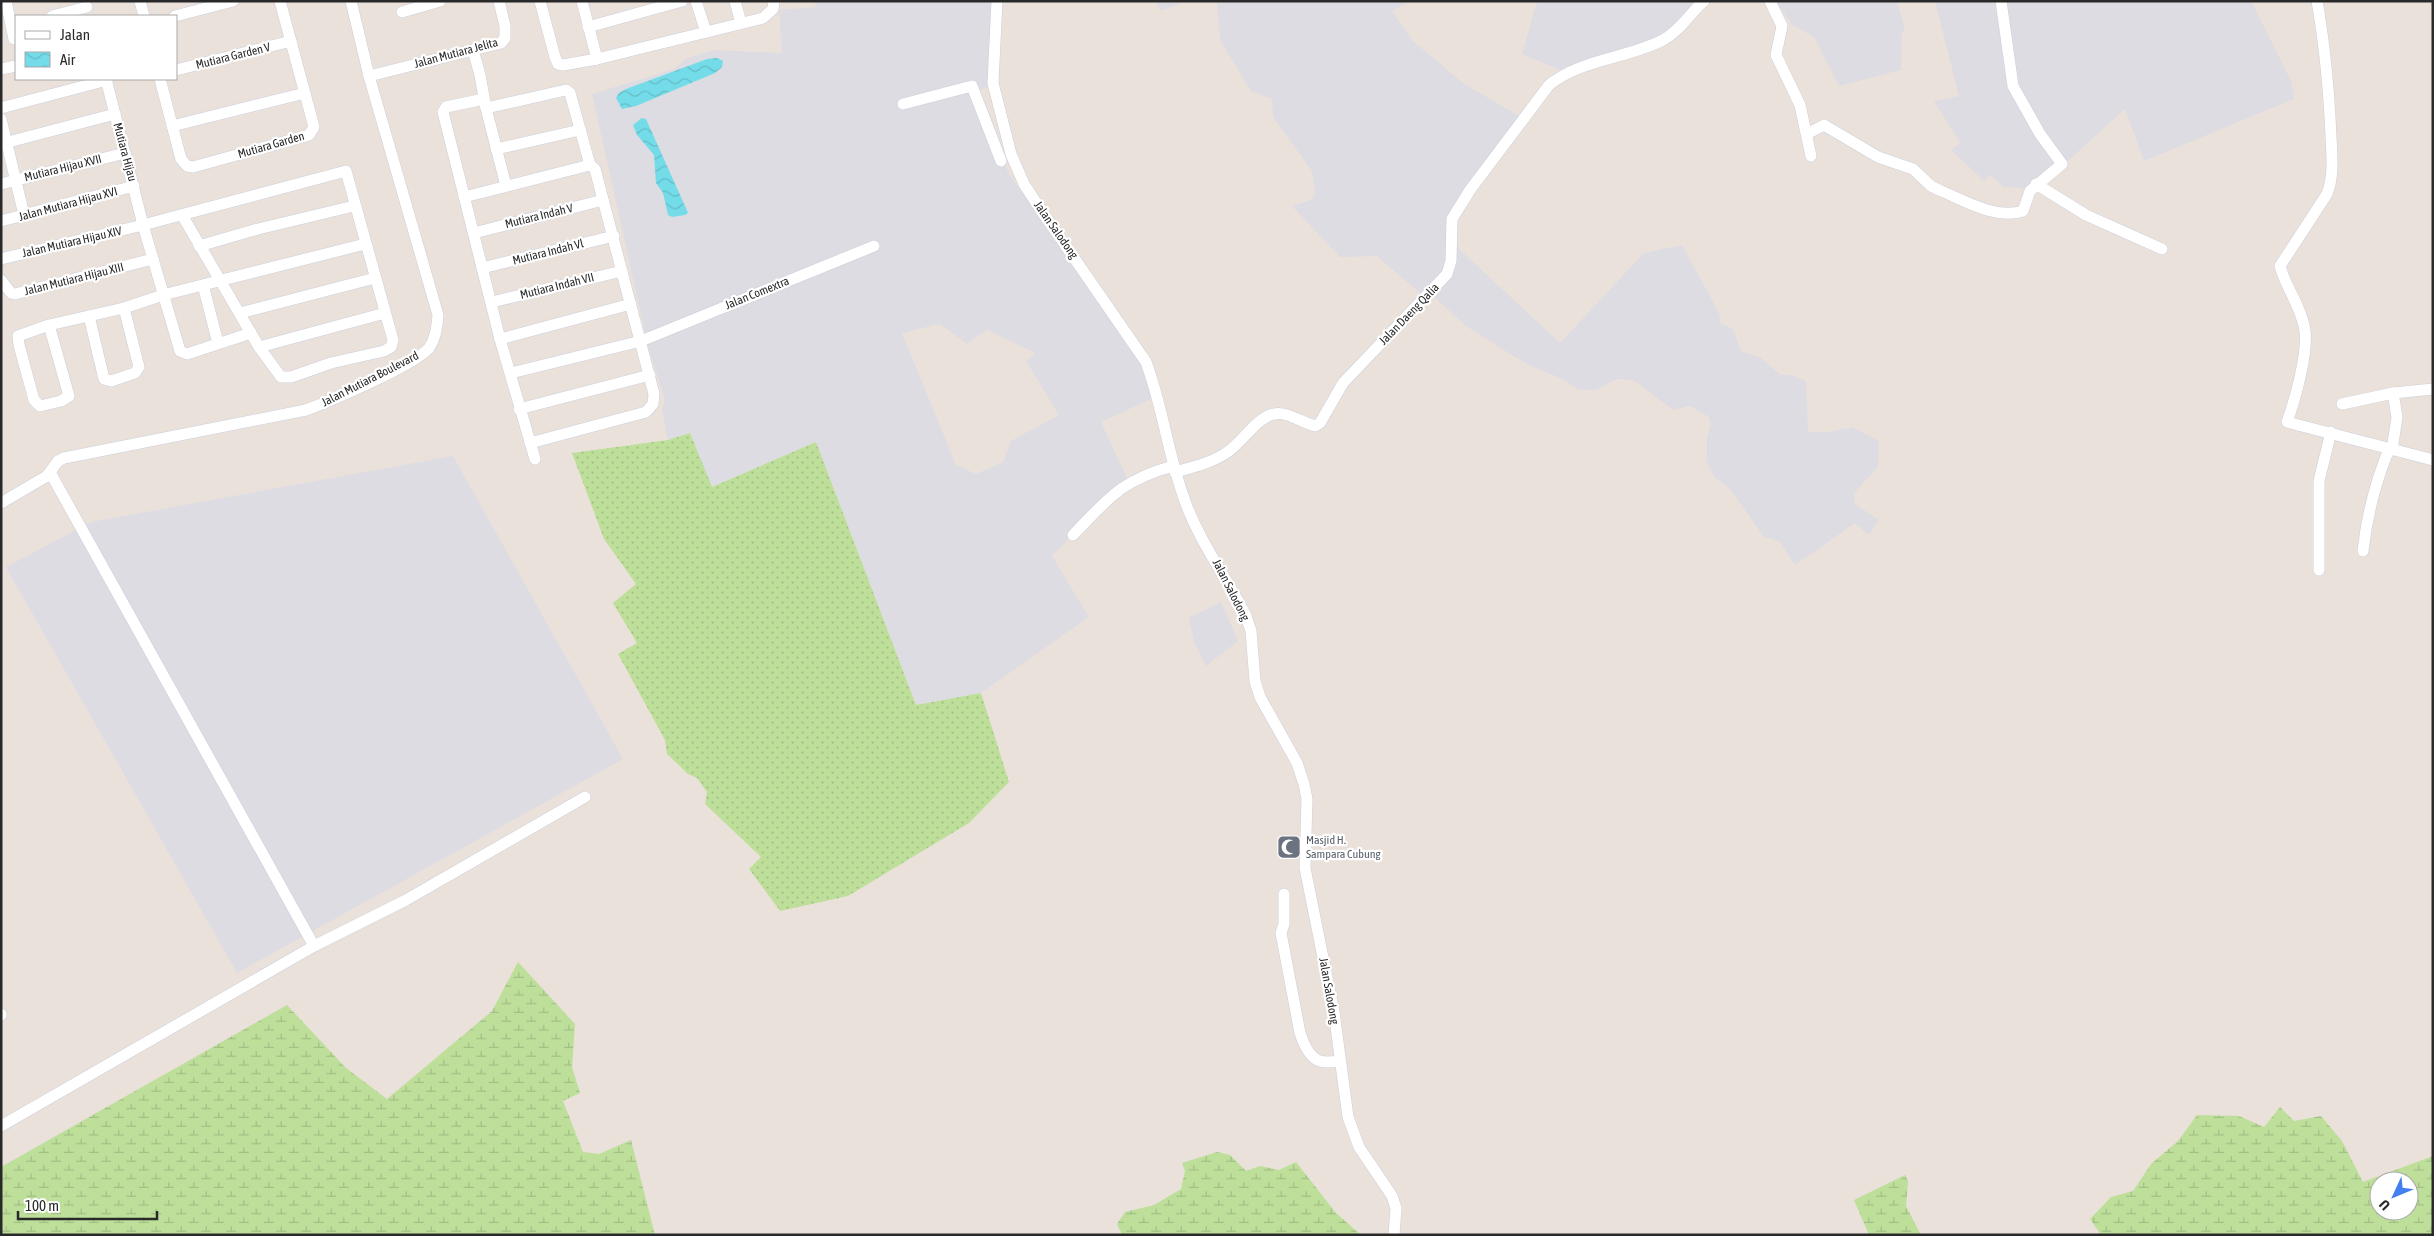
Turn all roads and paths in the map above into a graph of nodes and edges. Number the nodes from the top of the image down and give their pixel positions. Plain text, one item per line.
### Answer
1 (6, 1) edge
2 (140, 1) edge
3 (233, 1) edge
4 (280, 1) edge
5 (351, 1) edge
6 (440, 1) edge
7 (499, 1) edge
8 (540, 1) edge
9 (582, 1) edge
10 (682, 1) edge
11 (696, 1) edge
12 (735, 1) edge
13 (774, 1) edge
14 (996, 1) edge
15 (1704, 1) edge
16 (1770, 1) edge
17 (2001, 1) edge
18 (2318, 1) edge
19 (413, 5) edge
20 (87, 8) edge
21 (402, 12) dead end
22 (56, 15) edge
23 (144, 15) edge
24 (178, 15) edge
25 (741, 23) junction
26 (588, 26) junction
27 (706, 32) junction
28 (14, 39) dead end
29 (291, 41) junction
30 (473, 50) junction
31 (597, 59) junction
32 (15, 66) edge
33 (178, 69) edge
34 (1, 70) edge
35 (369, 76) junction
36 (102, 80) edge
37 (106, 80) edge
38 (160, 80) edge
39 (305, 93) junction
40 (485, 103) junction
41 (903, 104) dead end
42 (1, 108) edge
43 (115, 114) junction
44 (1, 119) edge
45 (172, 126) junction
46 (580, 130) junction
47 (1807, 134) junction
48 (4, 144) edge
49 (496, 149) junction
50 (125, 152) junction
51 (1810, 156) dead end
52 (1001, 161) dead end
53 (590, 165) junction
54 (15, 180) junction
55 (1, 184) edge
56 (2036, 184) junction
57 (134, 186) junction
58 (506, 186) junction
59 (464, 197) junction
60 (603, 200) junction
61 (354, 206) junction
62 (24, 215) junction
63 (182, 215) junction
64 (1, 221) edge
65 (143, 225) junction
66 (474, 233) junction
67 (614, 236) junction
68 (365, 244) junction
69 (199, 246) junction
70 (874, 246) dead end
71 (2162, 250) dead end
72 (1, 259) edge
73 (153, 259) junction
74 (482, 268) junction
75 (622, 270) junction
76 (375, 278) junction
77 (1, 280) edge
78 (221, 280) junction
79 (203, 284) junction
80 (163, 295) junction
81 (492, 302) junction
82 (631, 304) junction
83 (124, 308) junction
84 (240, 313) junction
85 (385, 313) junction
86 (89, 316) junction
87 (50, 325) junction
88 (251, 333) junction
89 (500, 339) junction
90 (641, 341) junction
91 (218, 343) junction
92 (259, 347) junction
93 (511, 373) junction
94 (650, 375) junction
95 (2433, 389) edge
96 (2393, 393) junction
97 (2342, 404) dead end
98 (519, 409) junction
99 (2332, 432) junction
100 (530, 443) junction
101 (2390, 449) junction
102 (535, 459) dead end
103 (2433, 460) edge
104 (1174, 469) junction
105 (51, 474) junction
106 (1, 503) edge
107 (1073, 535) dead end
108 (2363, 551) dead end
109 (2319, 570) dead end
110 (585, 797) dead end
111 (1284, 894) dead end
112 (314, 946) junction
113 (1340, 1062) junction
114 (1, 1126) edge
115 (1394, 1235) edge

1 - 28 street
2 - 23 street
3 - 24 street
4 - 29 street
5 - 35 street, Jalan Mutiara Boulevard
6 - 19 street
7 - 30 street, Jalan Mutiara Jelita
8 - 31 street
9 - 26 street
10 - 26 street
11 - 27 street
12 - 25 street
13 - 25 street
14 - 104 street, Jalan Salodong
15 - 104 street, Jalan Daeng Qalia
16 - 47 street
17 - 56 street
18 - 99 street
19 - 21 street
20 - 22 street
25 - 27 street
26 - 31 street
27 - 31 street
29 - 33 street, Mutiara Garden V
29 - 39 street
30 - 35 street, Jalan Mutiara Jelita
30 - 40 street
32 - 34 street
35 - 105 street, Jalan Mutiara Boulevard
36 - 42 street
37 - 43 street, Mutiara Hijau
38 - 45 street, Mutiara Garden
39 - 45 street
39 - 45 street, Mutiara Garden
40 - 46 street
40 - 49 street
40 - 59 street
41 - 52 street
43 - 48 street
43 - 50 street, Mutiara Hijau
44 - 48 street
46 - 49 street
46 - 53 street
47 - 51 street
47 - 56 street
48 - 54 street
49 - 58 street
50 - 54 street, Mutiara Hijau XVII
50 - 57 street, Mutiara Hijau
53 - 58 street
53 - 60 street
54 - 55 street, Mutiara Hijau XVII
54 - 62 street
56 - 71 street
57 - 62 street, Jalan Mutiara Hijau XVI
57 - 65 street, Mutiara Hijau
58 - 59 street
59 - 66 street
60 - 66 street, Mutiara Indah V
60 - 67 street
61 - 63 street, Jalan Mutiara Hijau XIV
61 - 68 street
61 - 69 street
62 - 64 street, Jalan Mutiara Hijau XVI
63 - 65 street, Jalan Mutiara Hijau XIV
63 - 69 street
65 - 72 street, Jalan Mutiara Hijau XIV
65 - 73 street, Mutiara Hijau
66 - 74 street
67 - 74 street, Mutiara Indah Vl
67 - 75 street
68 - 76 street
68 - 78 street
69 - 78 street
70 - 90 street, Jalan Comextra
73 - 77 street, Jalan Mutiara Hijau XIII
73 - 80 street, Mutiara Hijau
74 - 81 street
75 - 81 street, Mutiara Indah VII
75 - 82 street
76 - 84 street
76 - 85 street
78 - 79 street
78 - 84 street
79 - 80 street
79 - 91 street
80 - 83 street
80 - 91 street, Mutiara Hijau
81 - 89 street
82 - 89 street
82 - 90 street
83 - 86 street
83 - 86 street
84 - 88 street
85 - 92 street
85 - 92 street
86 - 87 street
87 - 87 street
88 - 91 street
88 - 92 street
89 - 93 street
90 - 93 street, Jalan Comextra
90 - 94 street
93 - 98 street
94 - 98 street
94 - 100 street
95 - 96 street
96 - 97 street
96 - 101 street
98 - 100 street
99 - 101 street
99 - 109 street
100 - 102 street
101 - 103 street
101 - 108 street
104 - 107 street
104 - 113 street, Jalan Salodong
105 - 106 street, Jalan Mutiara Boulevard
105 - 112 street
110 - 112 street
111 - 113 street
112 - 114 street
113 - 115 street, Jalan Salodong

